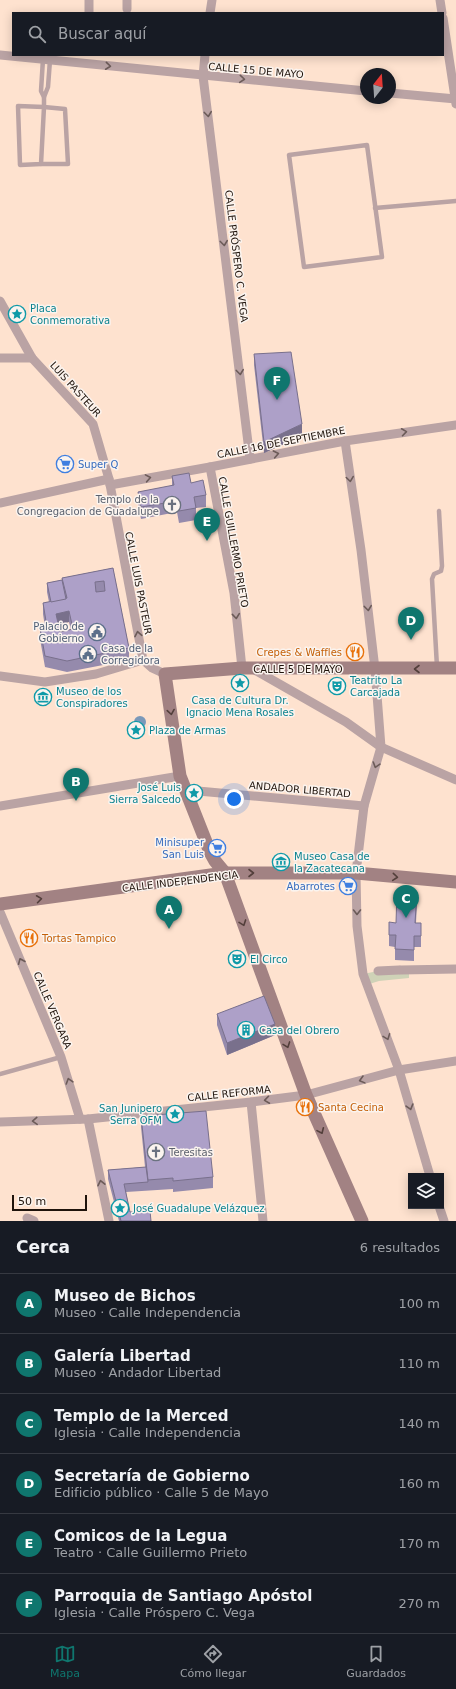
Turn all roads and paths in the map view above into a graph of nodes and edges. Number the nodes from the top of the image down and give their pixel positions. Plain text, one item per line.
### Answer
1 (89, 0) edge
2 (212, 0) edge
3 (440, 0) edge
4 (89, 12) edge
5 (210, 12) edge
6 (442, 12) edge
7 (444, 24) edge
8 (0, 55) edge
9 (205, 56) edge
10 (86, 59) edge
11 (46, 60) junction
12 (203, 76) junction
13 (360, 90) edge
14 (396, 94) edge
15 (456, 101) edge
16 (44, 107) junction
17 (41, 164) junction
18 (456, 201) edge
19 (375, 208) junction
20 (0, 301) edge
21 (0, 358) edge
22 (32, 358) junction
23 (456, 425) edge
24 (345, 441) junction
25 (250, 459) junction
26 (210, 467) junction
27 (109, 482) junction
28 (0, 503) edge
29 (440, 511) dead end
30 (143, 660) junction
31 (247, 668) junction
32 (456, 668) edge
33 (375, 669) junction
34 (437, 669) junction
35 (165, 674) junction
36 (0, 676) edge
37 (381, 747) junction
38 (180, 776) junction
39 (456, 780) edge
40 (187, 790) junction
41 (0, 806) edge
42 (364, 806) junction
43 (225, 873) junction
44 (356, 873) junction
45 (456, 882) edge
46 (0, 904) edge
47 (0, 912) edge
48 (456, 969) edge
49 (378, 971) dead end
50 (62, 1057) junction
51 (456, 1061) edge
52 (399, 1070) junction
53 (0, 1074) edge
54 (306, 1095) junction
55 (251, 1102) junction
56 (84, 1119) junction
57 (0, 1122) edge
58 (429, 1173) edge
59 (440, 1209) edge
60 (109, 1221) edge
61 (263, 1221) edge
62 (362, 1221) edge
63 (444, 1221) edge

1 - 4 street
2 - 5 street
3 - 6 street
7 - 15 street
8 - 11 street, CALLE 15 DE MAYO
9 - 12 street, CALLE PRÓSPERO C. VEGA
10 - 11 street, CALLE 15 DE MAYO
10 -> 12 street, CALLE 15 DE MAYO
11 - 16 lane
12 -> 13 street, CALLE 15 DE MAYO
12 -> 25 street, CALLE PRÓSPERO C. VEGA
14 - 15 street
16 - 17 lane
16 - 17 lane
16 - 17 lane
18 - 19 lane
19 - 19 lane
20 - 22 street, LUIS PASTEUR
21 - 22 street
22 - 27 street, LUIS PASTEUR
24 -> 23 street, CALLE 16 DE SEPTIEMBRE
25 -> 24 street, CALLE 16 DE SEPTIEMBRE
24 -> 33 street
25 - 26 street, CALLE 16 DE SEPTIEMBRE
27 -> 26 street, CALLE 16 DE SEPTIEMBRE
26 -> 31 street, CALLE GUILLERMO PRIETO
27 - 28 street, CALLE 16 DE SEPTIEMBRE
30 -> 27 street, CALLE LUIS PASTEUR
29 - 34 lane
30 - 35 street
30 - 36 street
31 - 33 street, CALLE 5 DE MAYO
31 - 35 street, CALLE 5 DE MAYO
31 - 37 street
32 - 34 street, CALLE 5 DE MAYO
34 -> 33 street, CALLE 5 DE MAYO
33 - 37 street
35 -> 38 street
37 - 39 street
37 -> 42 street
38 - 40 street
38 - 41 street
40 - 42 street, ANDADOR LIBERTAD
40 - 43 street
42 - 44 street
43 -> 44 street, CALLE INDEPENDENCIA
46 -> 43 street, CALLE INDEPENDENCIA
43 -> 54 street
44 -> 45 street, CALLE INDEPENDENCIA
44 -> 52 street
50 -> 47 street, CALLE VERGARA
48 - 49 street
50 - 53 lane
56 -> 50 street, CALLE VERGARA
51 - 52 street, CALLE REFORMA
52 -> 54 street, CALLE REFORMA
52 -> 58 street
54 -> 55 street, CALLE REFORMA
54 -> 62 street
55 - 56 street, CALLE REFORMA
55 - 61 street
56 -> 57 street, CALLE REFORMA
60 -> 56 street, CALLE VERGARA
59 - 63 street

